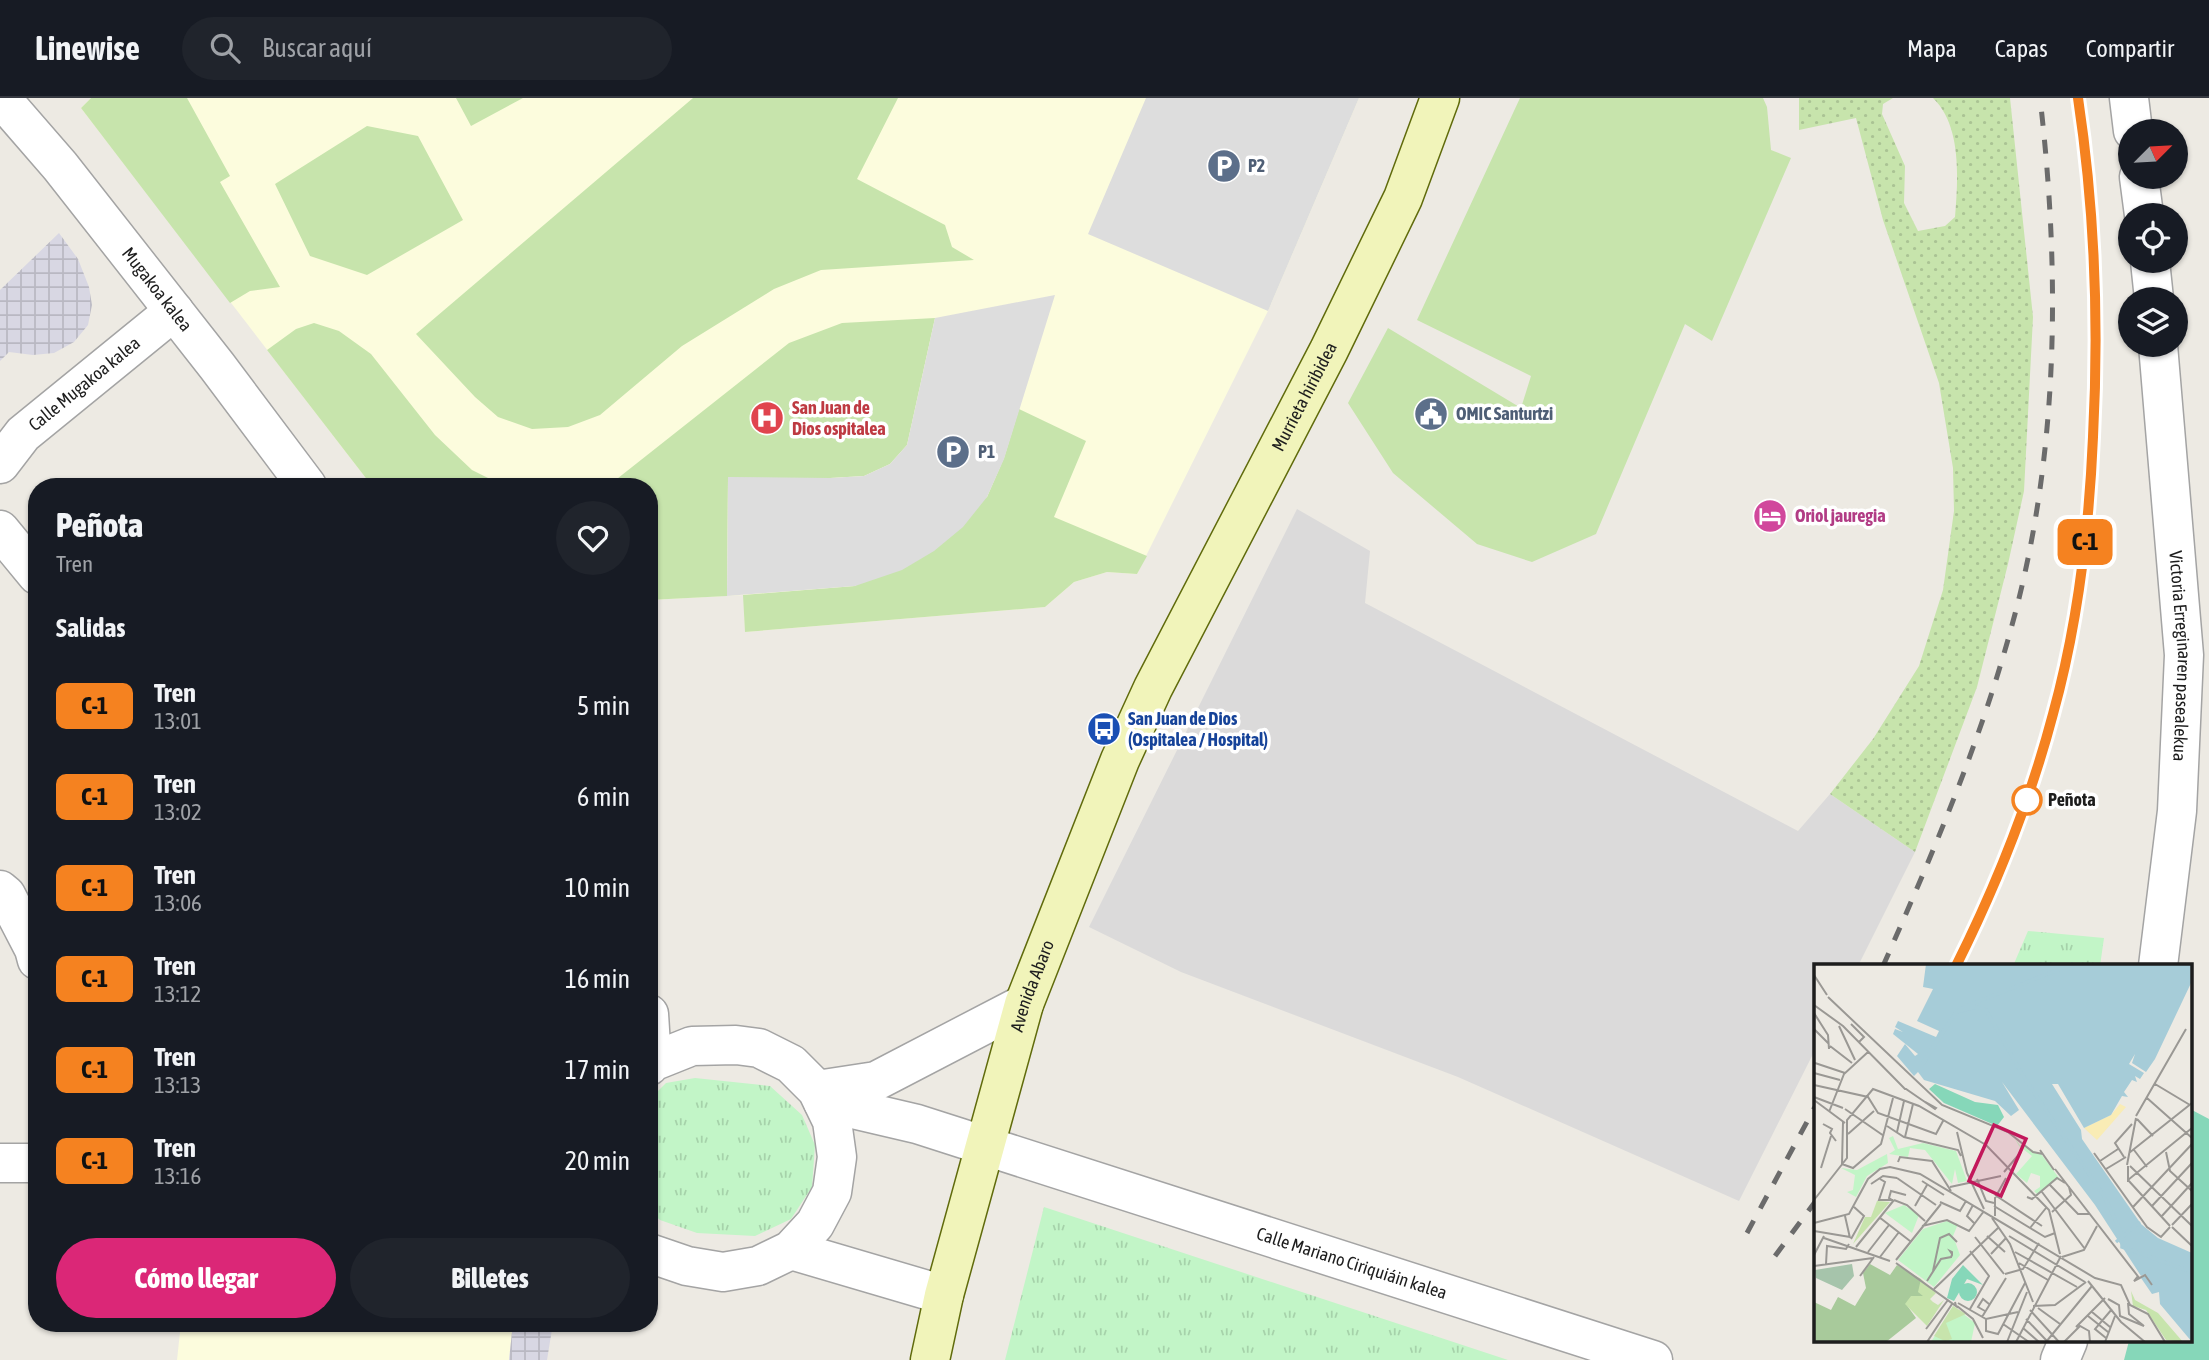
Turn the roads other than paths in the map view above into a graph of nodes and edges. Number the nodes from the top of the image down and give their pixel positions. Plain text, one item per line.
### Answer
1 (1440, 98) edge
2 (2129, 98) edge
3 (5, 103) edge
4 (2132, 119) edge
5 (174, 311) junction
6 (2159, 357) edge
7 (0, 464) edge
8 (301, 478) edge
9 (0, 530) edge
10 (28, 564) edge
11 (1153, 688) joint
12 (0, 890) edge
13 (28, 937) edge
14 (2158, 964) edge
15 (1024, 1004) junction
16 (658, 1061) edge
17 (820, 1096) junction
18 (984, 1146) junction
19 (0, 1163) edge
20 (28, 1163) edge
21 (790, 1250) junction
22 (658, 1254) edge
23 (944, 1295) junction
24 (2068, 1342) edge
25 (930, 1360) edge
26 (1653, 1360) edge
27 (2060, 1360) edge

1 - 11 street, Murrieta hiribidea
2 - 4 street
3 - 5 street, Mugakoa kalea
5 - 7 street, Calle Mugakoa kalea
5 - 8 street, Mugakoa kalea
6 - 14 street, Victoria Erreginaren pasealekua
9 - 10 street
11 - 15 street, Avenida Abaro
12 - 13 street
15 - 17 street
15 - 18 street, Avenida Abaro
16 - 17 street
17 - 18 street, Calle Mariano Ciriquiáin kalea
17 - 21 street
18 - 23 street, Avenida Abaro
18 - 26 street, Calle Mariano Ciriquiáin kalea
19 - 20 street
21 - 22 street
21 - 23 street
23 - 25 street, Avenida Abaro
24 - 27 street

